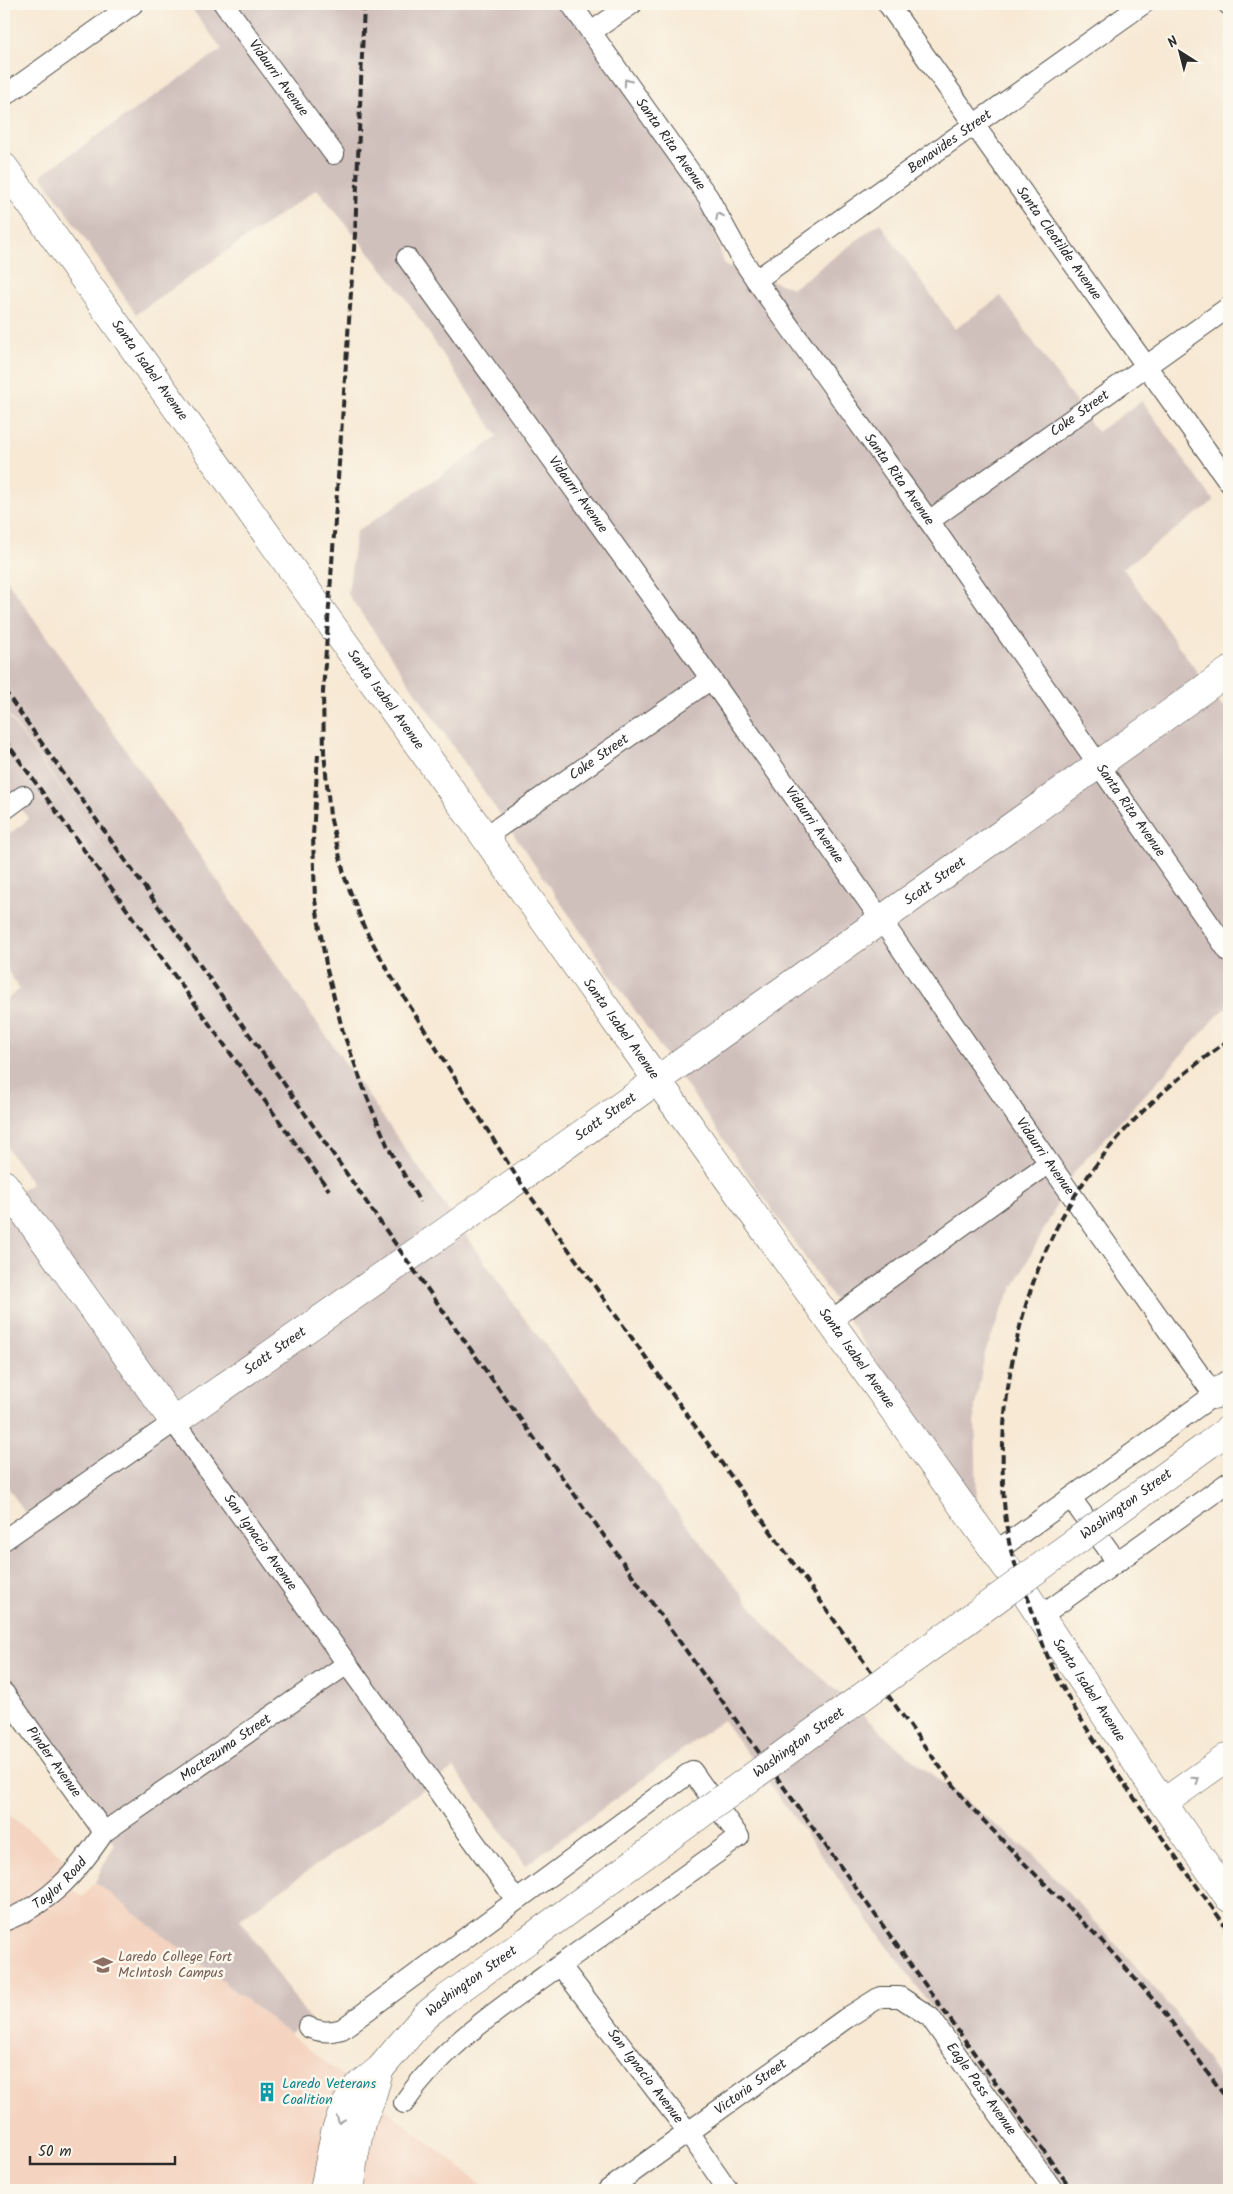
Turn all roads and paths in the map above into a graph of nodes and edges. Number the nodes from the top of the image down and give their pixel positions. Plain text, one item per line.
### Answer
1 (132, 4) edge
2 (224, 4) edge
3 (571, 4) edge
4 (632, 4) edge
5 (888, 4) edge
6 (1144, 4) edge
7 (591, 32) junction
8 (4, 96) edge
9 (974, 124) junction
10 (334, 154) dead end
11 (4, 167) edge
12 (407, 258) dead end
13 (756, 280) junction
14 (1229, 307) edge
15 (1147, 366) junction
16 (1229, 482) edge
17 (929, 521) junction
18 (1229, 671) edge
19 (711, 679) junction
20 (1098, 764) junction
21 (23, 796) dead end
22 (4, 810) edge
23 (485, 837) junction
24 (882, 921) junction
25 (1229, 952) edge
26 (657, 1080) junction
27 (1049, 1163) junction
28 (4, 1184) edge
29 (830, 1321) junction
30 (1222, 1390) edge
31 (174, 1422) junction
32 (1229, 1429) edge
33 (1229, 1482) edge
34 (1071, 1498) junction
35 (4, 1540) edge
36 (995, 1552) junction
37 (1116, 1562) junction
38 (1040, 1616) junction
39 (347, 1664) junction
40 (4, 1692) edge
41 (1229, 1756) edge
42 (1162, 1803) junction
43 (104, 1832) junction
44 (1229, 1898) edge
45 (516, 1900) junction
46 (4, 1921) edge
47 (560, 1965) junction
48 (900, 1997) joint
49 (308, 2027) dead end
50 (380, 2069) junction
51 (404, 2103) dead end
52 (688, 2132) junction
53 (324, 2190) edge
54 (351, 2190) edge
55 (608, 2190) edge
56 (728, 2190) edge
57 (1053, 2190) edge

1 - 8 street
2 - 10 street, Vidaurri Avenue
3 - 7 street, Santa Rita Avenue
4 - 7 street
5 - 9 street, Santa Cleotilde Avenue
6 - 9 street, Benavides Street
13 -> 7 street, Santa Rita Avenue
9 - 13 street, Benavides Street
9 - 15 street, Santa Cleotilde Avenue
11 - 23 main road, Santa Isabel Avenue
12 - 19 street, Vidaurri Avenue
13 - 17 street, Santa Rita Avenue
14 - 15 street, Coke Street
15 - 16 street, Santa Cleotilde Avenue
15 - 17 street, Coke Street
17 - 20 street, Santa Rita Avenue
18 - 20 main road, Scott Street
19 - 23 street, Coke Street
19 - 24 street, Vidaurri Avenue
20 - 24 main road, Scott Street
20 - 25 street, Santa Rita Avenue
21 - 22 street
23 - 26 main road, Santa Isabel Avenue
24 - 26 main road, Scott Street
24 - 27 street, Vidaurri Avenue
26 - 29 main road, Santa Isabel Avenue
26 - 31 main road, Scott Street
27 - 29 street
27 - 30 street, Vidaurri Avenue
28 - 31 main road, San Ignacio Avenue
29 - 36 main road, Santa Isabel Avenue
30 - 34 street
31 - 35 street, Scott Street
31 - 39 street, San Ignacio Avenue
32 - 50 main road, Washington Street, bridge
33 - 37 street
34 - 36 street
34 - 37 street
36 - 38 main road, Santa Isabel Avenue
37 - 38 street
38 - 42 main road, Santa Isabel Avenue
39 - 43 street, Moctezuma Street
39 - 45 street, San Ignacio Avenue
40 - 43 street, Pinder Avenue
42 -> 41 main road
42 - 44 main road, Santa Isabel Avenue
43 - 46 street, Taylor Road
45 - 47 street
45 - 49 street
47 - 51 street
47 - 52 street, San Ignacio Avenue
48 - 52 street, Victoria Street
48 - 57 street, Eagle Pass Avenue
50 -> 53 main road
50 - 54 main road
52 - 55 street, Victoria Street
52 - 56 street, San Ignacio Avenue

